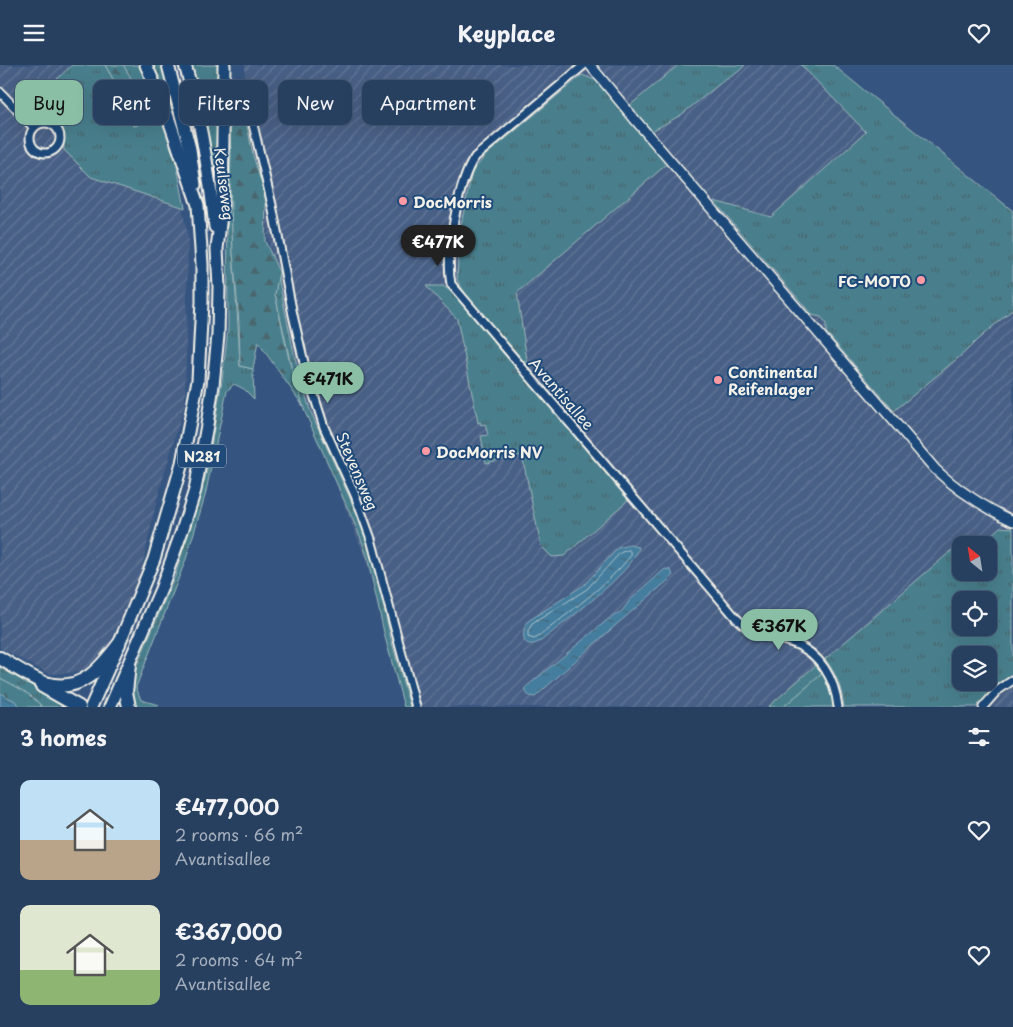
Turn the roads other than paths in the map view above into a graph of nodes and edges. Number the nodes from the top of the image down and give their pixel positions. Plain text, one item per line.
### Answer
1 (146, 65) edge
2 (168, 65) edge
3 (185, 65) edge
4 (224, 65) edge
5 (584, 65) edge
6 (590, 65) edge
7 (0, 92) edge
8 (253, 125) edge
9 (34, 128) junction
10 (198, 205) junction
11 (217, 249) junction
12 (1013, 521) edge
13 (119, 645) junction
14 (0, 658) edge
15 (129, 665) junction
16 (25, 672) junction
17 (1013, 680) edge
18 (79, 707) edge
19 (91, 707) edge
20 (110, 707) edge
21 (129, 707) edge
22 (416, 707) edge
23 (838, 707) edge
24 (983, 707) edge

1 - 10 highway, N281
2 - 10 highway, Keulseweg / N281
3 - 11 highway, Keulseweg / N281
4 - 11 highway, N281
5 - 23 street, Avantisallee
6 - 12 street
7 - 9 street
8 - 22 street, Stevensweg
9 - 9 street
10 - 13 highway, N281
11 - 15 highway, N281
13 - 16 highway
13 - 19 highway, N281
14 - 16 highway
15 - 20 highway, N281
15 - 21 highway
16 - 18 highway
17 - 24 street

